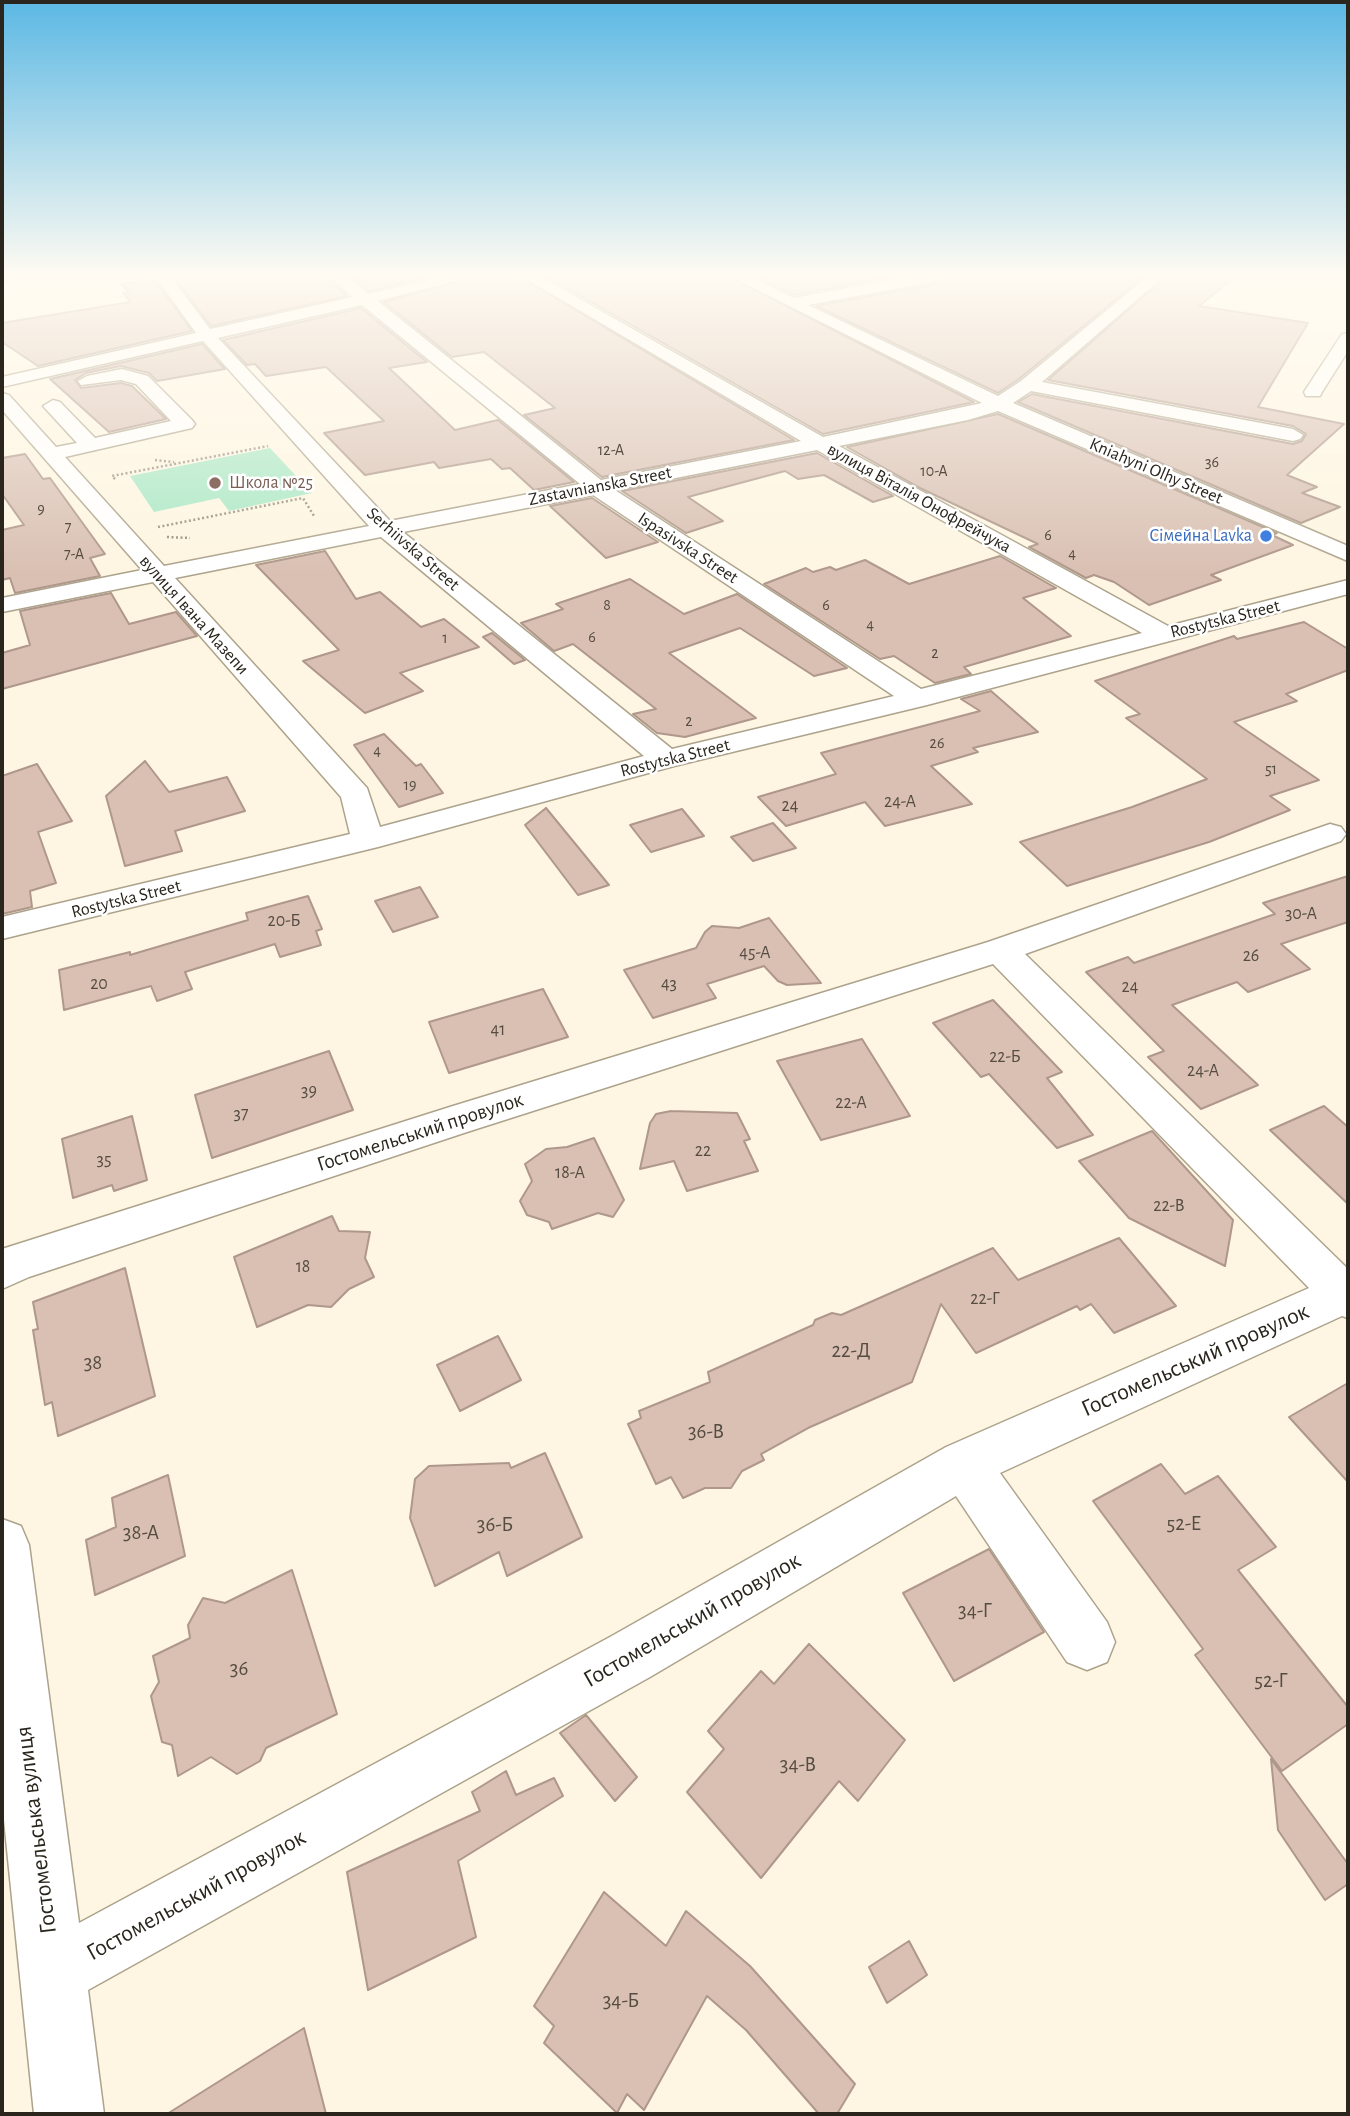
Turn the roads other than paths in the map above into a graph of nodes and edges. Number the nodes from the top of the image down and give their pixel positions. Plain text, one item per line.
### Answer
1 (29, 376) edge
2 (114, 376) edge
3 (128, 376) edge
4 (244, 376) edge
5 (458, 376) edge
6 (702, 376) edge
7 (941, 376) edge
8 (1039, 376) edge
9 (1328, 376) edge
10 (2, 382) edge
11 (1028, 385) junction
12 (1314, 392) dead end
13 (2, 399) edge
14 (999, 404) junction
15 (53, 406) dead end
16 (1293, 435) dead end
17 (819, 443) junction
18 (90, 445) junction
19 (53, 454) junction
20 (596, 487) junction
21 (384, 528) junction
22 (1348, 554) edge
23 (157, 574) junction
24 (1348, 587) edge
25 (2, 605) edge
26 (1164, 634) junction
27 (918, 699) junction
28 (666, 759) junction
29 (1330, 834) dead end
30 (367, 840) junction
31 (2, 929) edge
32 (1000, 950) junction
33 (2, 1270) edge
34 (1347, 1294) edge
35 (964, 1464) junction
36 (2, 1545) edge
37 (1087, 1642) dead end
38 (53, 1973) junction
39 (69, 2114) edge

1 - 10 street
2 - 13 street
3 - 18 street
4 - 21 street, Serhiivska Street
5 - 20 street, Ispasivska Street
6 - 17 street, вулиця Віталія Онофрейчука
7 - 14 street, Kniahyni Olhy Street
8 - 11 street, Zastavnianska Street
9 - 12 street
11 - 14 street, Zastavnianska Street
11 - 16 street
13 - 19 street, вулиця Івана Мазепи
14 - 17 street, Zastavnianska Street
14 - 22 street, Kniahyni Olhy Street
15 - 18 street
17 - 20 street, Zastavnianska Street
17 - 26 street, вулиця Віталія Онофрейчука
18 - 19 street
19 - 23 street, вулиця Івана Мазепи
20 - 21 street, Zastavnianska Street
20 - 27 street, Ispasivska Street
21 - 23 street, Zastavnianska Street
21 - 28 street, Serhiivska Street
23 - 25 street, Zastavnianska Street
23 - 30 street, вулиця Івана Мазепи
24 - 26 street, Rostytska Street
26 - 27 street, Rostytska Street
27 - 28 street, Rostytska Street
28 - 30 street, Rostytska Street
29 - 32 street, Гостомельський провулок
30 - 31 street, Rostytska Street
32 - 33 street, Гостомельський провулок
32 - 34 street, Гостомельський провулок
34 - 35 street, Гостомельський провулок
35 - 37 street
35 - 38 street, Гостомельський провулок
36 - 38 street, Гостомельська вулиця
38 - 39 street, Гостомельська вулиця

